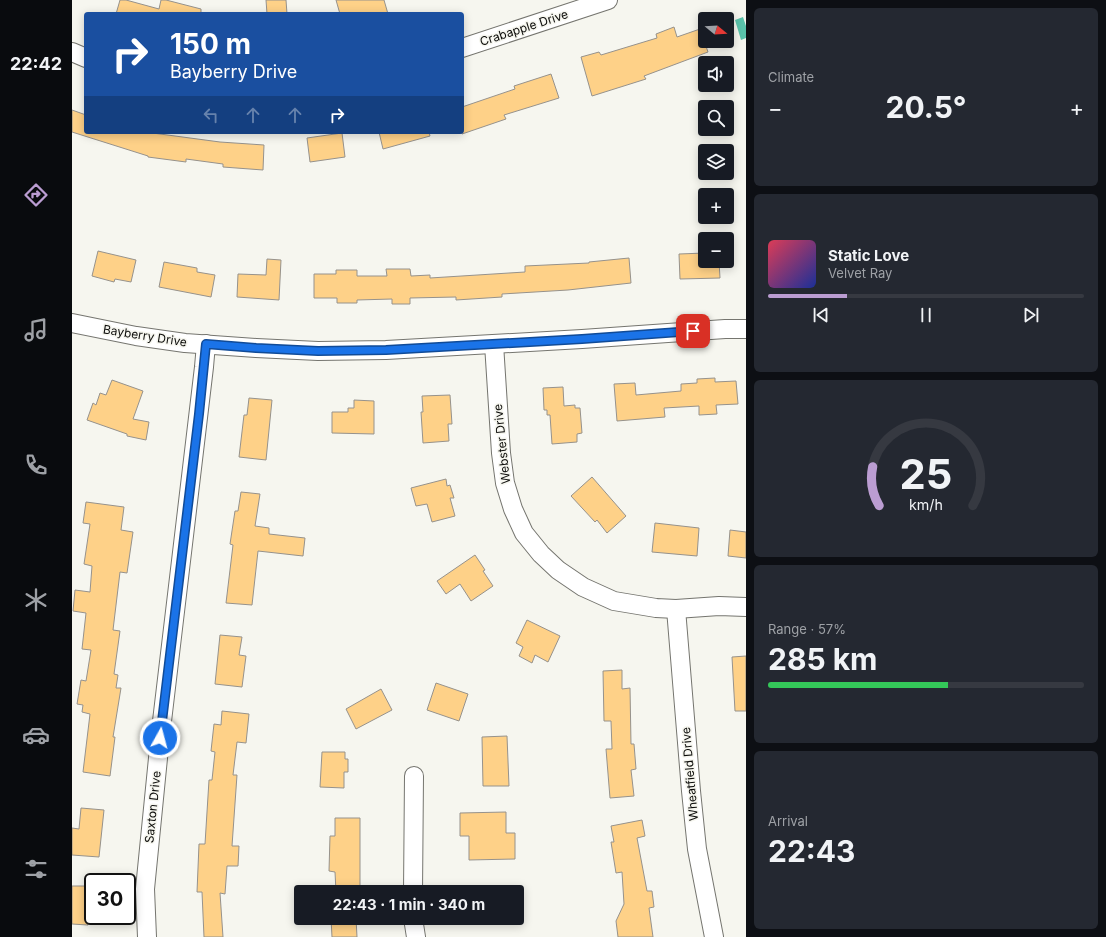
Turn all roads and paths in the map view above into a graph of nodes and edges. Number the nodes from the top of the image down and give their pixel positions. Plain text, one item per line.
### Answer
1 (600, 1) edge
2 (464, 47) edge
3 (72, 52) edge
4 (84, 57) edge
5 (72, 323) edge
6 (746, 329) edge
7 (206, 344) junction
8 (494, 344) junction
9 (746, 607) edge
10 (676, 609) junction
11 (414, 776) dead end
12 (413, 885) edge
13 (414, 925) edge
14 (147, 937) edge
15 (416, 937) edge
16 (714, 937) edge

1 - 2 street, Crabapple Drive
3 - 4 street
5 - 7 street, Bayberry Drive
6 - 8 street, Bayberry Drive
7 - 8 street, Bayberry Drive
7 - 14 street, Saxton Drive
8 - 10 street, Webster Drive
9 - 10 street, Webster Drive
10 - 16 street, Wheatfield Drive
11 - 12 street
13 - 15 street

